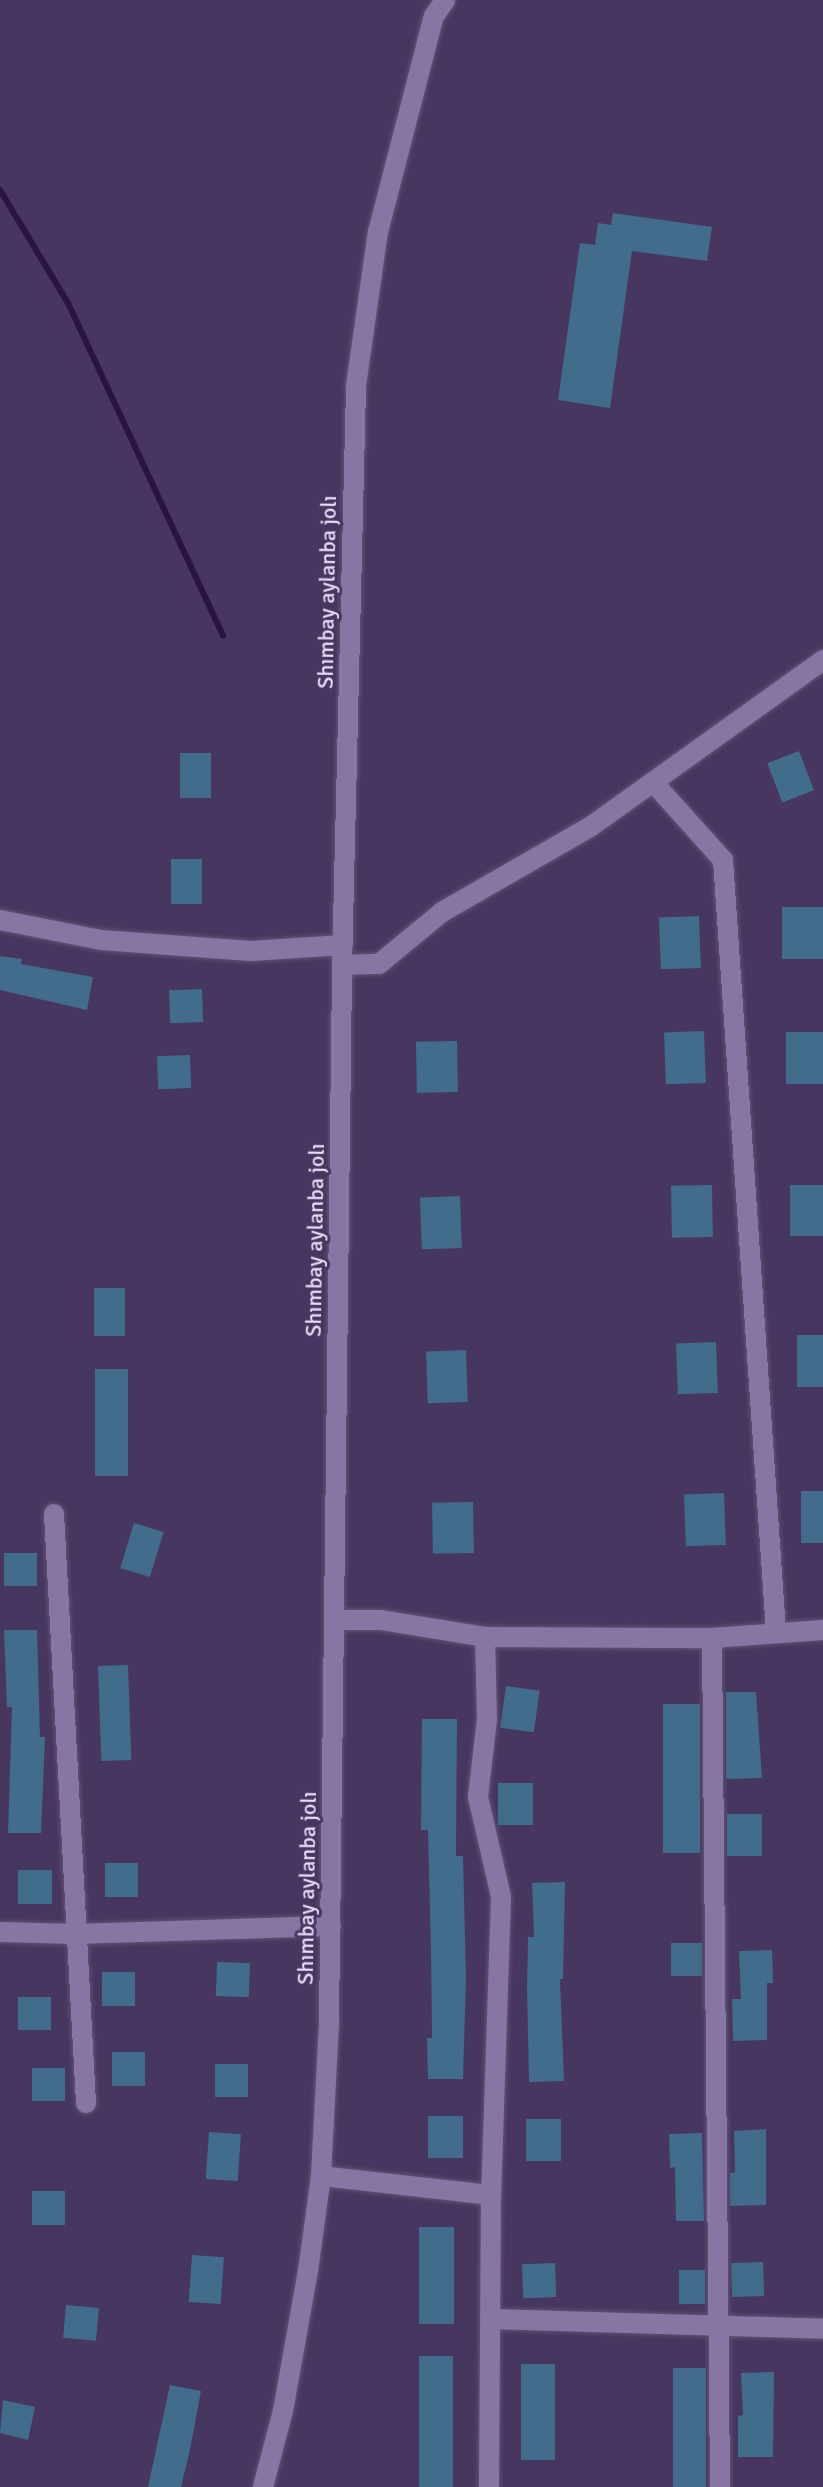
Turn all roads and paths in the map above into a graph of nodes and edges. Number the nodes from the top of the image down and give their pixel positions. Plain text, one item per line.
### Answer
1 (445, 0) edge
2 (823, 660) edge
3 (653, 782) junction
4 (0, 920) edge
5 (342, 955) junction
6 (54, 1514) dead end
7 (335, 1620) junction
8 (823, 1630) edge
9 (776, 1631) junction
10 (485, 1637) junction
11 (712, 1638) junction
12 (331, 1926) junction
13 (0, 1932) edge
14 (75, 1934) junction
15 (86, 2103) dead end
16 (321, 2176) junction
17 (491, 2195) junction
18 (492, 2319) junction
19 (719, 2328) junction
20 (823, 2329) edge
21 (263, 2487) edge
22 (489, 2487) edge
23 (720, 2487) edge

1 - 5 street, Shımbay aylanba jolı
2 - 3 street
3 - 5 street
3 - 9 street
4 - 5 street
5 - 7 street, Shımbay aylanba jolı
6 - 14 street
7 - 10 street
7 - 12 street, Shımbay aylanba jolı
8 - 9 street
9 - 11 street
10 - 11 street
10 - 17 street
11 - 19 street
12 - 14 street
12 - 16 street, Shımbay aylanba jolı
13 - 14 street
14 - 15 street
16 - 17 street
16 - 21 street, Shımbay aylanba jolı
17 - 18 street
18 - 19 street
18 - 22 street
19 - 20 street
19 - 23 street

